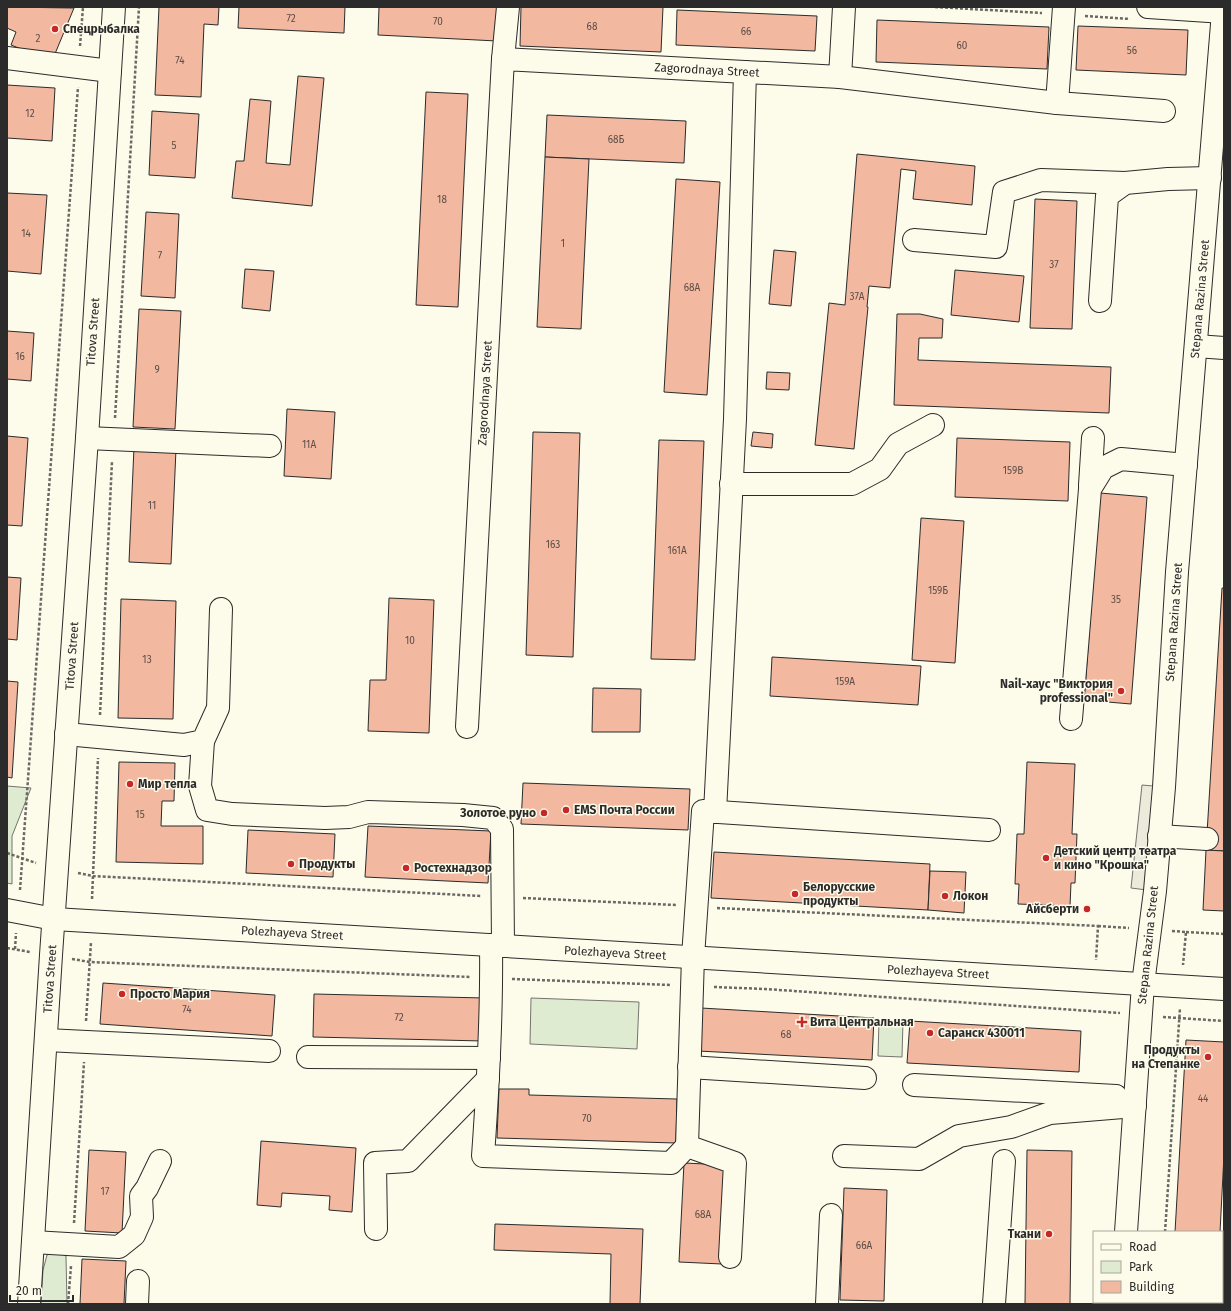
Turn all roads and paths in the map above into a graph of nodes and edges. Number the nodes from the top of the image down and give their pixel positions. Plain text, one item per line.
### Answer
1 (83, 7) edge
2 (114, 7) edge
3 (139, 7) edge
4 (508, 7) edge
5 (844, 7) edge
6 (1064, 7) edge
7 (1148, 7) edge
8 (1224, 12) edge
9 (7, 58) edge
10 (503, 59) junction
11 (79, 67) junction
12 (110, 71) junction
13 (745, 72) junction
14 (840, 77) junction
15 (1057, 103) junction
16 (1164, 111) dead end
17 (1210, 178) junction
18 (1125, 183) junction
19 (914, 240) dead end
20 (1100, 301) dead end
21 (1196, 346) junction
22 (1224, 348) edge
23 (933, 425) dead end
24 (87, 438) junction
25 (1093, 438) dead end
26 (113, 439) junction
27 (270, 446) dead end
28 (1186, 465) junction
29 (731, 484) junction
30 (1090, 489) junction
31 (221, 609) dead end
32 (1070, 719) dead end
33 (467, 727) dead end
34 (66, 734) junction
35 (99, 738) junction
36 (203, 741) junction
37 (715, 812) junction
38 (989, 830) dead end
39 (1159, 836) junction
40 (1207, 839) dead end
41 (7, 853) edge
42 (23, 860) junction
43 (57, 869) junction
44 (93, 876) junction
45 (502, 897) junction
46 (696, 906) junction
47 (12, 911) edge
48 (54, 919) junction
49 (91, 921) junction
50 (1186, 932) dead end
51 (1224, 934) edge
52 (497, 946) junction
53 (7, 948) edge
54 (51, 955) junction
55 (693, 957) junction
56 (90, 962) junction
57 (492, 978) junction
58 (1095, 981) junction
59 (1143, 984) junction
60 (692, 986) junction
61 (1224, 989) edge
62 (1141, 1015) junction
63 (1180, 1018) junction
64 (1224, 1021) edge
65 (46, 1040) junction
66 (85, 1042) junction
67 (269, 1052) dead end
68 (308, 1057) dead end
69 (689, 1066) junction
70 (489, 1069) junction
71 (865, 1078) dead end
72 (914, 1085) dead end
73 (1135, 1102) junction
74 (687, 1146) junction
75 (844, 1156) dead end
76 (160, 1161) dead end
77 (1004, 1161) dead end
78 (831, 1216) dead end
79 (376, 1229) dead end
80 (1126, 1231) edge
81 (1165, 1231) edge
82 (33, 1242) junction
83 (72, 1244) junction
84 (730, 1257) dead end
85 (138, 1281) dead end
86 (29, 1304) edge
87 (68, 1304) edge
88 (137, 1304) edge
89 (827, 1304) edge
90 (994, 1304) edge

1 - 11 path
2 - 12 street, Titova Street
3 - 26 path
4 - 10 street, Zagorodnaya Street
5 - 14 street
6 - 15 street
7 - 8 street
8 - 17 street, Stepana Razina Street
9 - 11 street
10 - 13 street, Zagorodnaya Street
10 - 33 street, Zagorodnaya Street
11 - 12 street
11 - 42 path
12 - 24 street, Titova Street
13 - 14 street, Zagorodnaya Street
13 - 29 street
14 - 15 street, Zagorodnaya Street
15 - 16 street, Zagorodnaya Street
17 - 18 street
17 - 21 street, Stepana Razina Street
18 - 19 street
18 - 20 street
21 - 22 street
21 - 28 street, Stepana Razina Street
23 - 29 street
24 - 26 street
24 - 34 street, Titova Street
25 - 30 street
26 - 27 street
26 - 35 path
28 - 30 street
28 - 39 street, Stepana Razina Street
29 - 37 street
30 - 32 street
31 - 36 street
34 - 35 street
34 - 43 street, Titova Street
35 - 36 street
35 - 44 path
36 - 45 street
37 - 38 street
37 - 46 street
39 - 40 street
39 - 59 street, Stepana Razina Street
41 - 42 path
42 - 43 path
42 - 47 path
43 - 44 path
43 - 48 street, Titova Street
44 - 45 path
44 - 49 path
45 - 46 path
45 - 52 street
46 - 55 street
46 - 58 path
47 - 48 street, Polezhayeva Street
48 - 49 street, Polezhayeva Street
48 - 54 street, Titova Street
49 - 52 street, Polezhayeva Street
49 - 56 path
50 - 51 path
52 - 55 street, Polezhayeva Street
52 - 57 street
53 - 54 path
54 - 56 path
54 - 65 street, Titova Street
55 - 58 street, Polezhayeva Street
55 - 60 street
56 - 57 path
56 - 66 path
57 - 60 path
57 - 70 street
58 - 59 street, Polezhayeva Street
59 - 61 street, Polezhayeva Street
59 - 62 street, Stepana Razina Street
60 - 62 path
60 - 69 street
62 - 63 path
62 - 73 street, Stepana Razina Street
63 - 64 path
63 - 81 path
65 - 66 street
65 - 82 street, Titova Street
66 - 67 street
66 - 83 path
68 - 70 street
69 - 71 street
69 - 74 street
70 - 74 street
70 - 79 street
72 - 73 street
73 - 75 street
73 - 80 street, Stepana Razina Street
74 - 84 street
76 - 83 street
77 - 90 street
78 - 89 street
82 - 83 street
82 - 86 street, Titova Street
83 - 87 path
85 - 88 street

